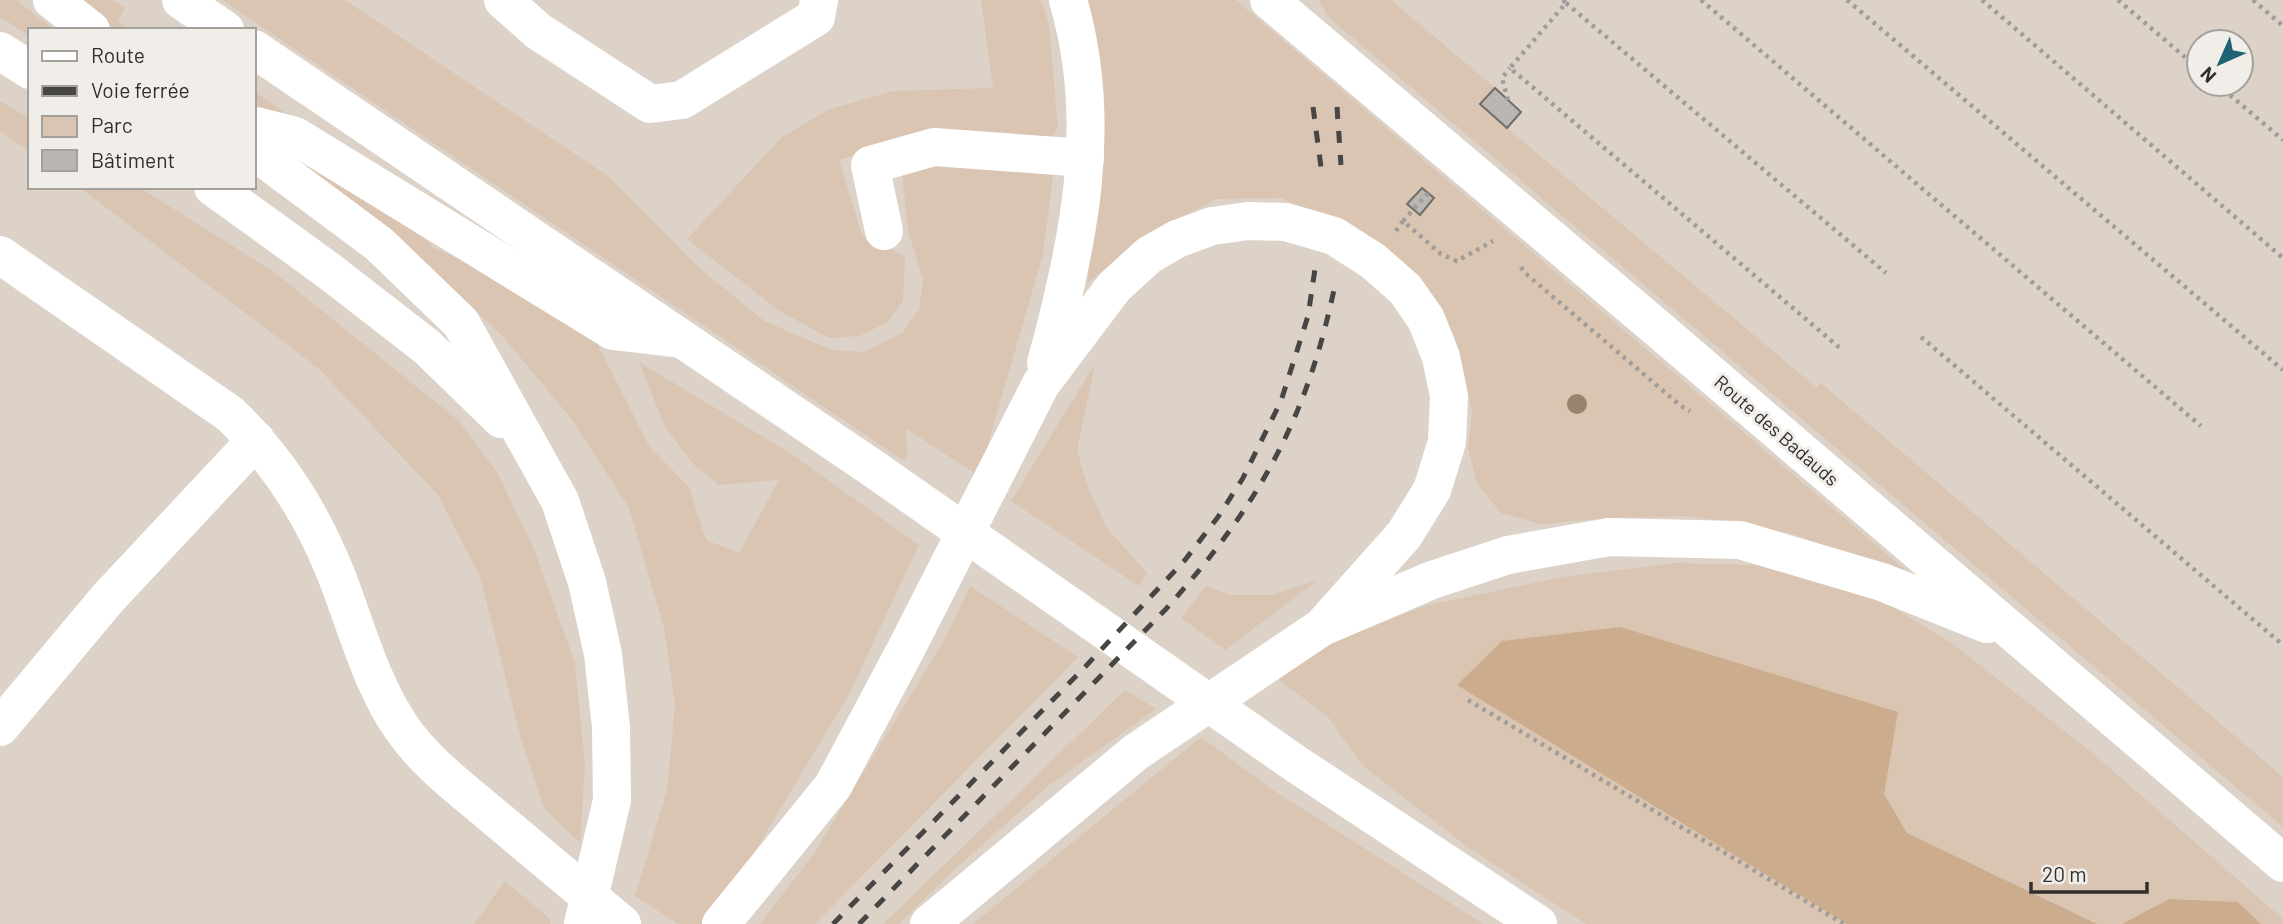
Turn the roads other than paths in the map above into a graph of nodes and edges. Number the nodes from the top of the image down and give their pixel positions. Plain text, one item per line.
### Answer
1 (52, 0) edge
2 (181, 0) edge
3 (503, 0) edge
4 (819, 0) edge
5 (1068, 0) edge
6 (1269, 0) edge
7 (88, 28) edge
8 (222, 28) edge
9 (256, 50) edge
10 (0, 51) edge
11 (28, 69) edge
12 (256, 126) edge
13 (256, 152) edge
14 (1084, 158) junction
15 (216, 189) edge
16 (884, 231) dead end
17 (0, 255) edge
18 (681, 338) junction
19 (1041, 384) junction
20 (257, 440) junction
21 (530, 448) junction
22 (1322, 627) junction
23 (2017, 636) junction
24 (0, 727) edge
25 (2283, 863) edge
26 (583, 924) edge
27 (622, 924) edge
28 (721, 924) edge
29 (929, 924) edge
30 (1538, 924) edge

1 - 7 main road
2 - 8 main road
3 - 4 main road
5 - 14 main road
6 - 23 main road, Route des Badauds
9 - 18 main road
10 - 11 main road
12 - 18 main road
13 - 21 main road
14 - 16 main road
14 - 19 main road
15 - 21 main road
17 - 20 main road
18 - 30 main road
19 - 22 main road
19 - 28 main road
20 - 24 main road
20 - 27 main road
21 - 26 main road
22 - 23 main road
22 - 29 main road
23 - 25 main road, Route des Badauds

